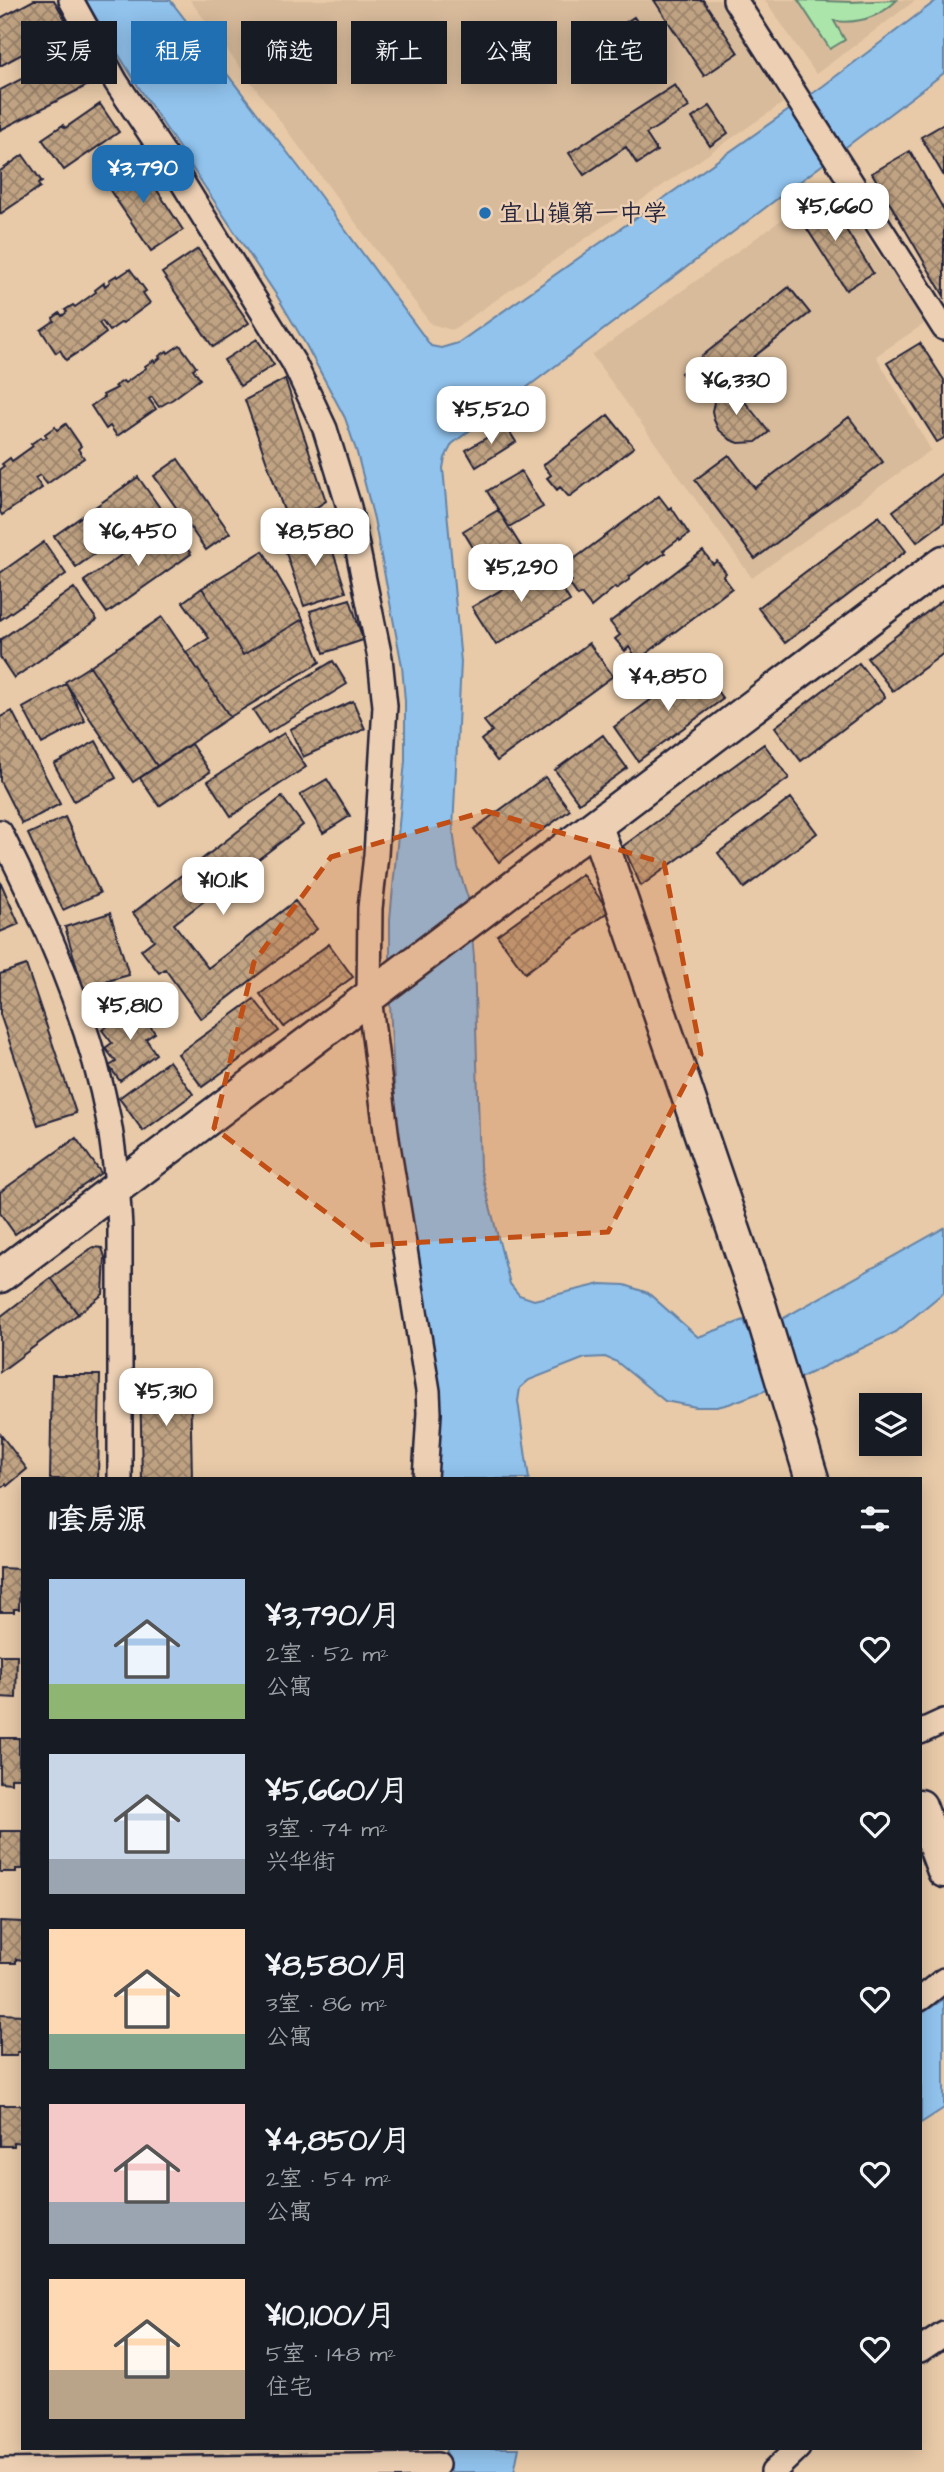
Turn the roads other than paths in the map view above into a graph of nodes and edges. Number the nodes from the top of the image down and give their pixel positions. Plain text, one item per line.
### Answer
1 (71, 0) edge
2 (735, 0) edge
3 (944, 328) edge
4 (944, 562) edge
5 (596, 825) junction
6 (0, 832) edge
7 (379, 990) junction
8 (118, 1187) junction
9 (0, 1276) edge
10 (120, 1477) edge
11 (425, 1477) edge
12 (810, 1477) edge
13 (944, 1721) edge
14 (922, 1731) edge
15 (922, 1812) edge
16 (944, 1871) edge
17 (944, 1980) edge
18 (922, 1997) edge
19 (944, 2334) edge
20 (922, 2349) edge
21 (796, 2450) edge
22 (437, 2462) edge
23 (107, 2463) edge
24 (0, 2471) edge
25 (773, 2472) edge

1 - 7 street
2 - 3 street
4 - 5 street
5 - 7 street
5 - 12 street
6 - 8 street
7 - 8 street
7 - 11 street
8 - 9 street
8 - 10 street
13 - 14 street
15 - 16 street
17 - 18 street
19 - 20 street
21 - 25 street
22 - 23 street
23 - 24 street

